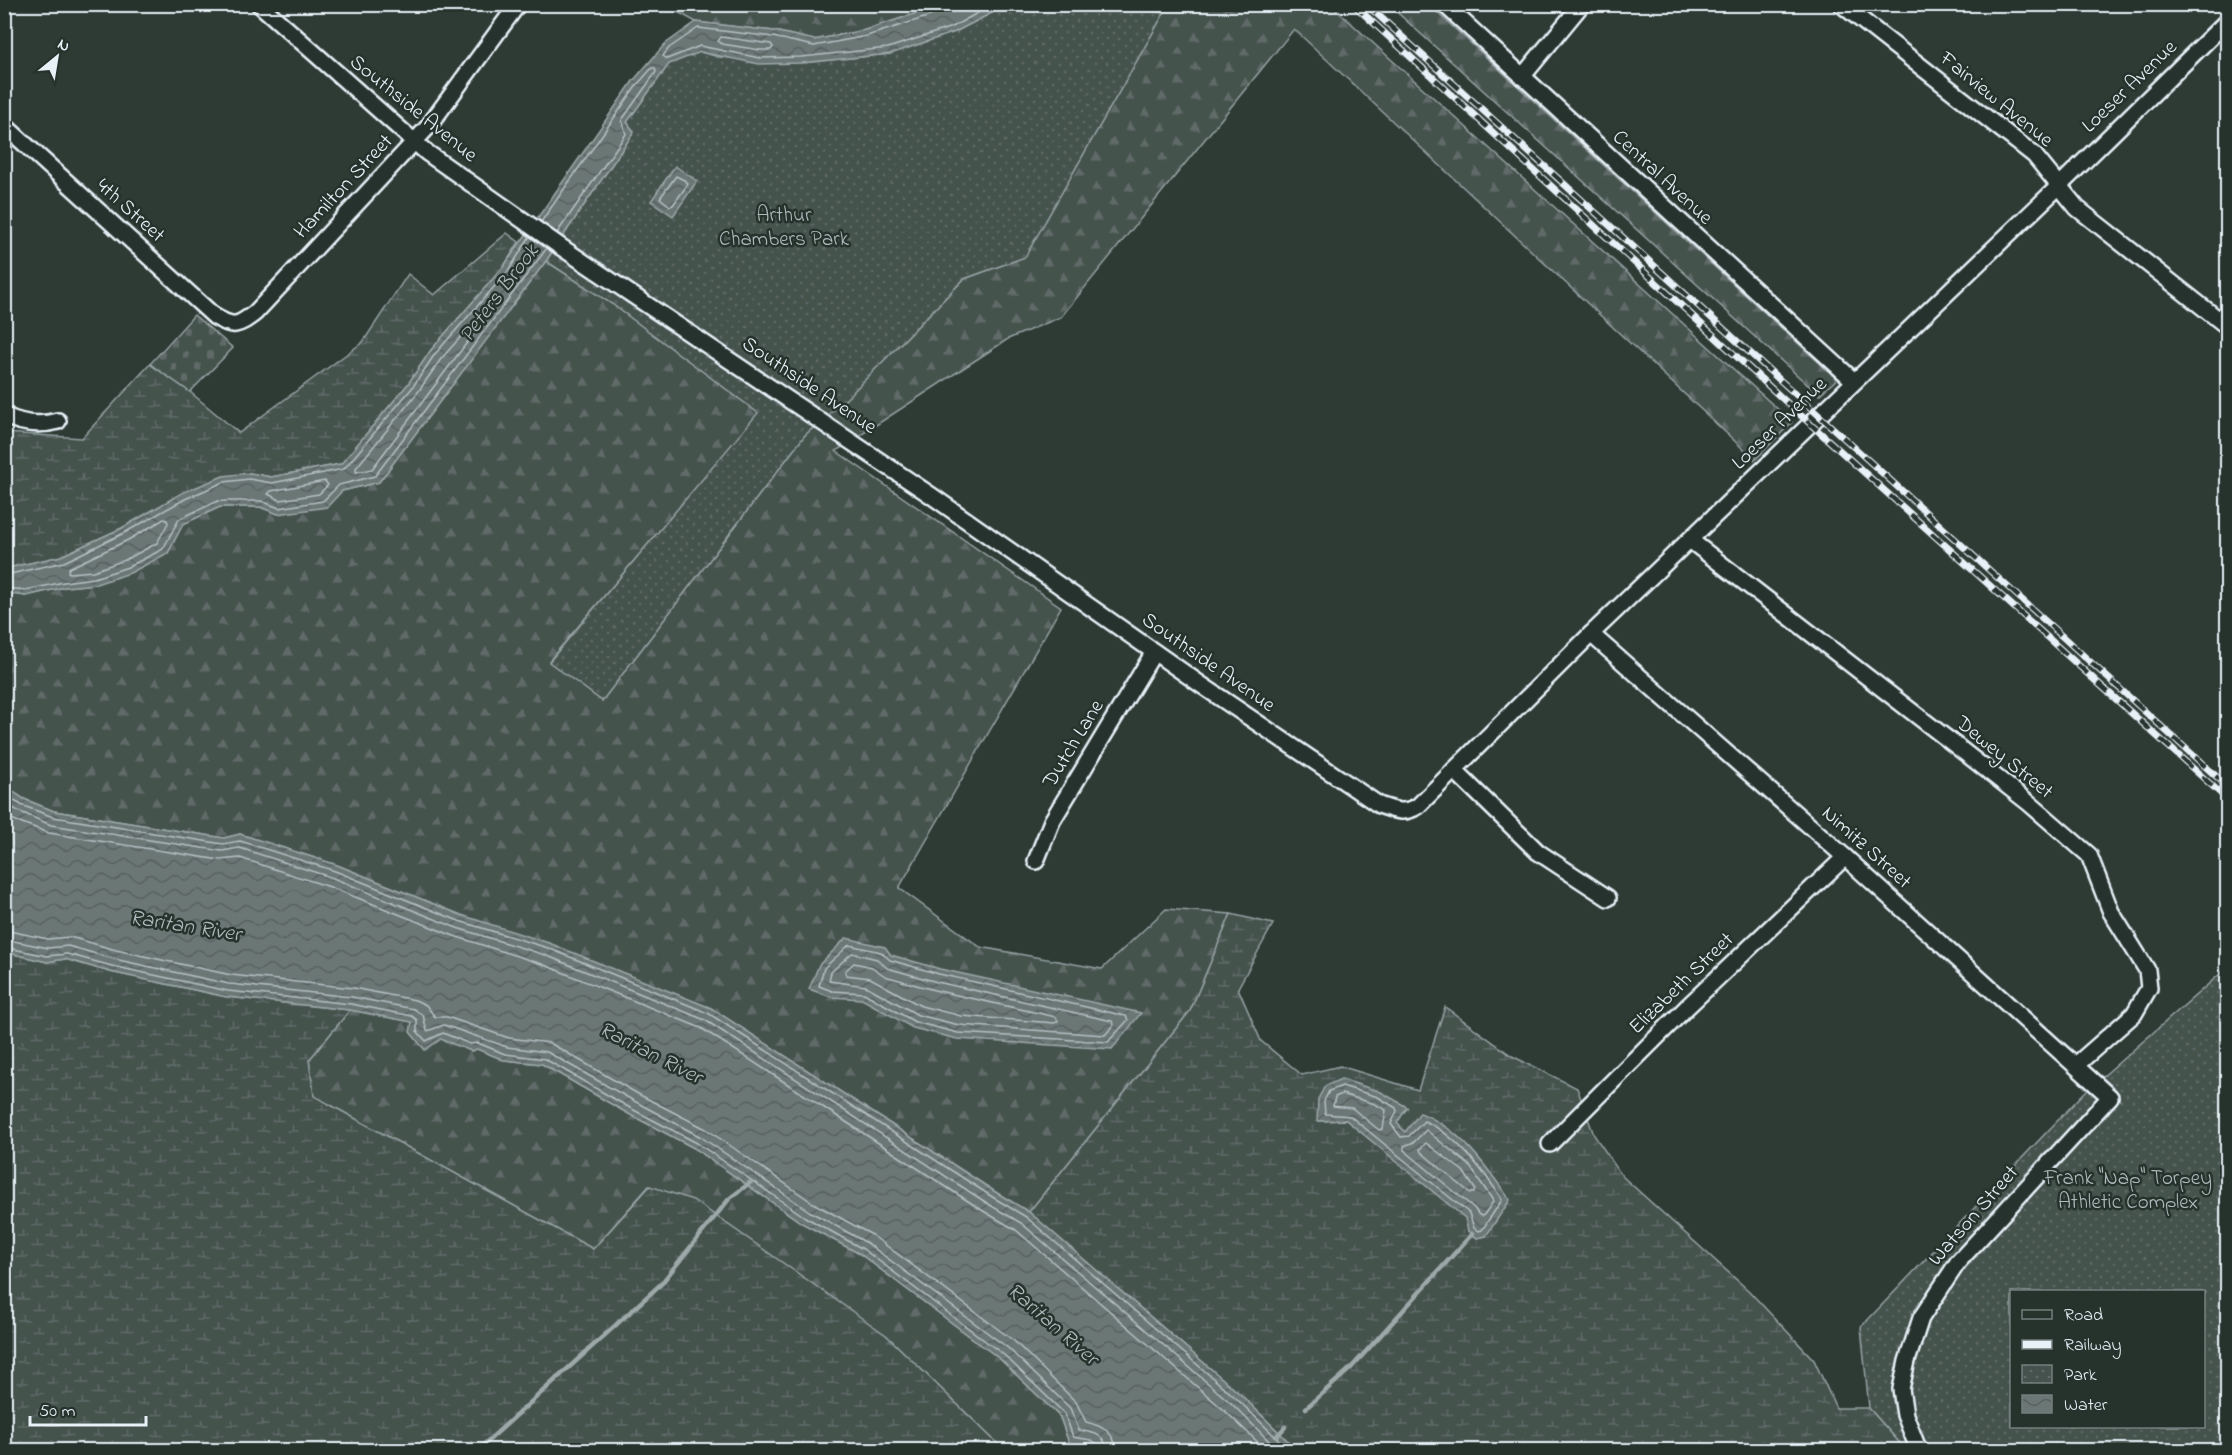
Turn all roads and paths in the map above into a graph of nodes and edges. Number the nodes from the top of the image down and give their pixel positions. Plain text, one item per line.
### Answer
1 (258, 4) edge
2 (518, 4) edge
3 (1444, 4) edge
4 (1582, 4) edge
5 (1841, 4) edge
6 (2228, 20) edge
7 (1522, 77) junction
8 (4, 125) edge
9 (413, 143) junction
10 (2059, 186) junction
11 (230, 325) joint
12 (2228, 327) edge
13 (1854, 381) junction
14 (4, 415) edge
15 (58, 421) dead end
16 (1690, 540) junction
17 (1591, 634) junction
18 (1154, 652) junction
19 (1454, 770) junction
20 (1350, 785) joint
21 (1845, 857) junction
22 (1036, 861) dead end
23 (1608, 898) dead end
24 (2076, 1065) junction
25 (2110, 1097) joint
26 (1550, 1144) dead end
27 (1921, 1450) edge

1 - 9 street, Southside Avenue
2 - 9 street, Hamilton Street
3 - 7 street, Central Avenue
4 - 7 street
5 - 10 street, Fairview Avenue
6 - 10 street, Loeser Avenue
7 - 13 street, Central Avenue
8 - 11 street, 4th Street
9 - 11 street, Hamilton Street
9 - 18 street, Southside Avenue
10 - 12 street, Fairview Avenue
10 - 13 street, Loeser Avenue
13 - 16 street, Loeser Avenue
14 - 15 street
16 - 17 street, Loeser Avenue
16 - 24 street, Dewey Street
17 - 19 street, Loeser Avenue
17 - 21 street, Nimitz Street
18 - 20 street, Southside Avenue
18 - 22 street, Dutch Lane
19 - 20 street, Loeser Avenue
19 - 23 street
21 - 24 street, Nimitz Street
21 - 26 street, Elizabeth Street
24 - 25 street, Nimitz Street
25 - 27 street, Watson Street

